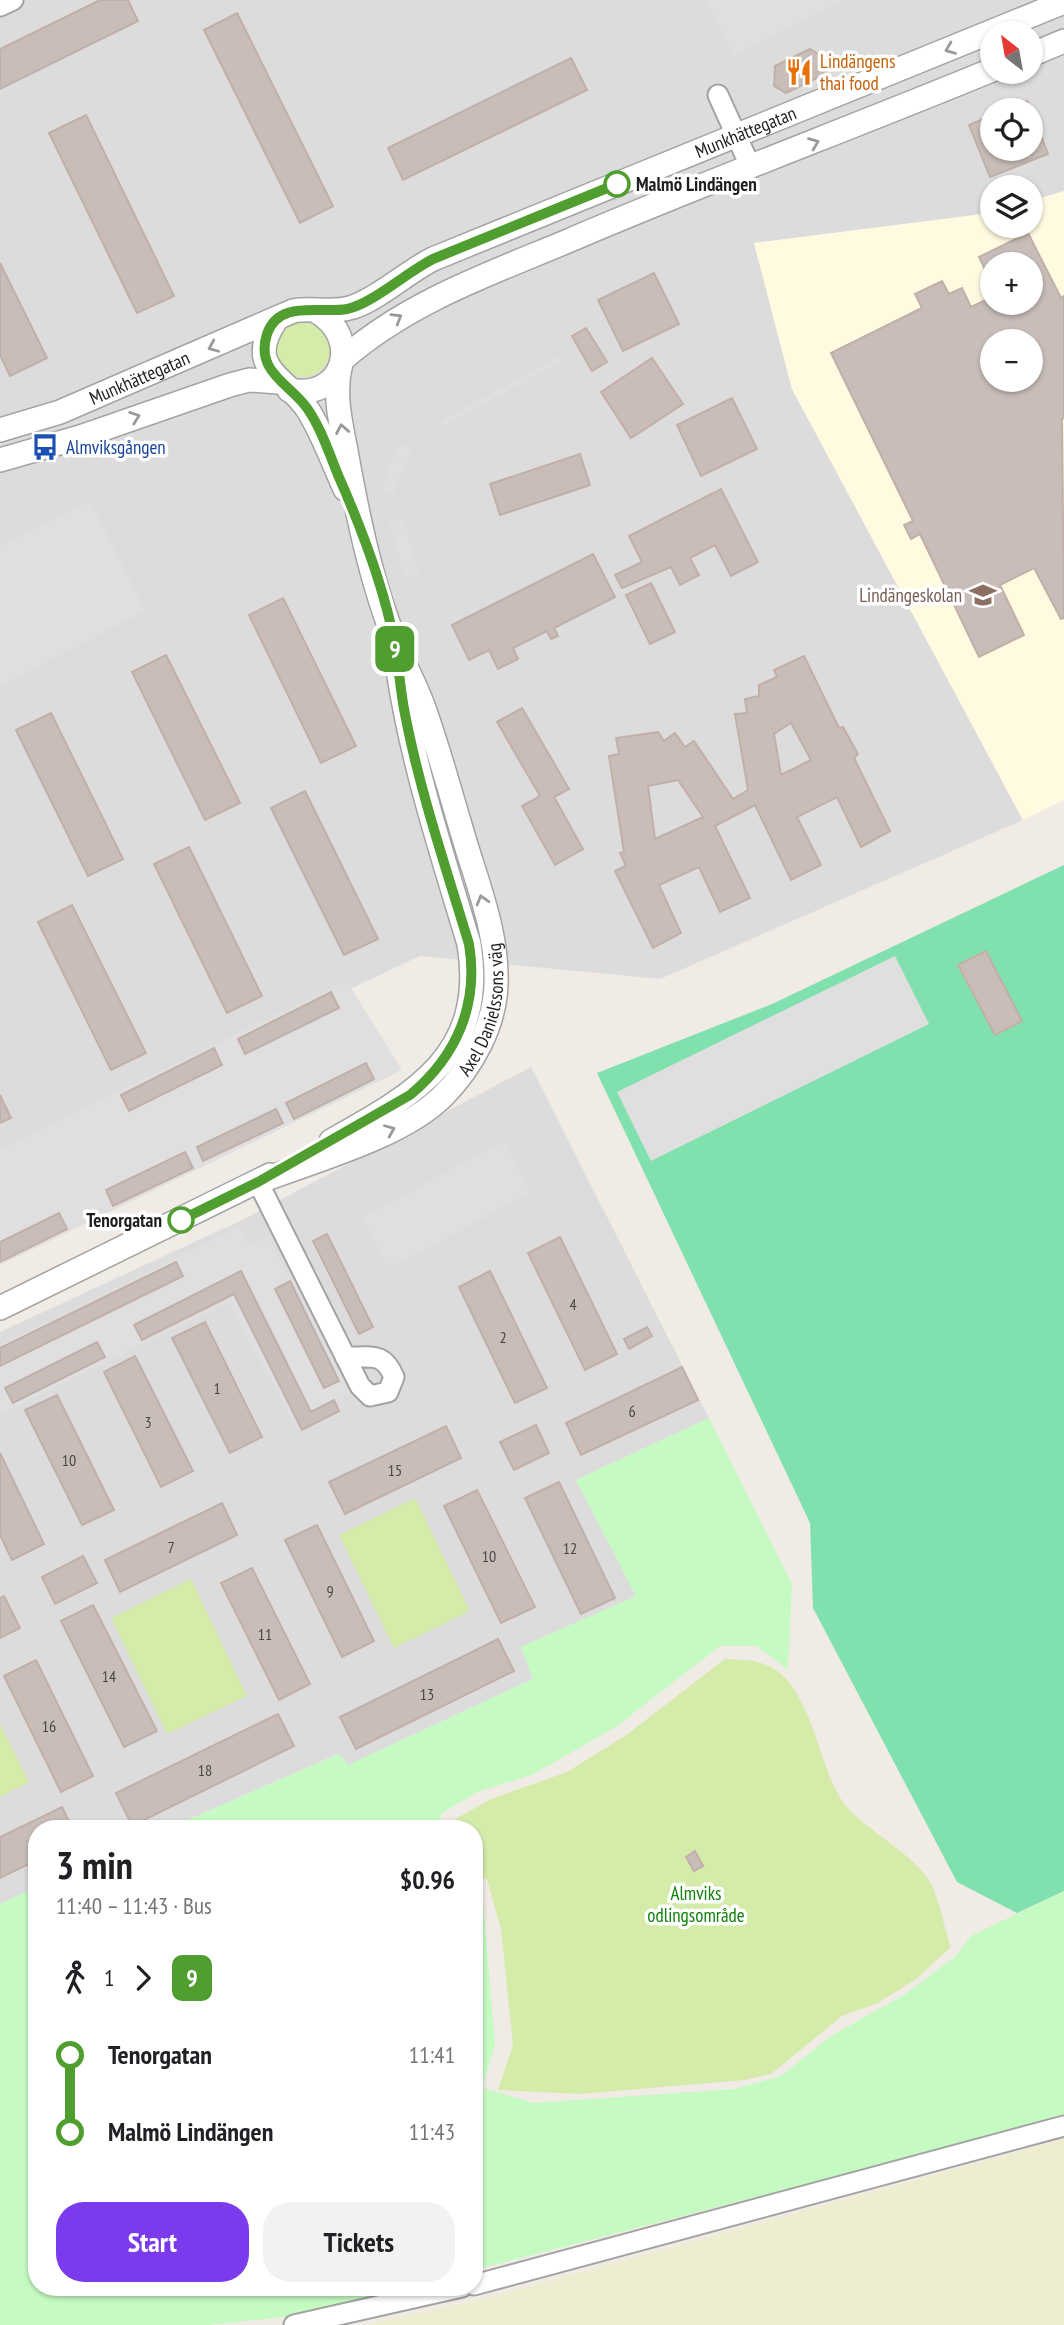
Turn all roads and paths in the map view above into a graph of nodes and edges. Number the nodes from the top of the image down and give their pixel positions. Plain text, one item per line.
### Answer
1 (13, 0) edge
2 (1064, 2) edge
3 (0, 6) edge
4 (1064, 41) edge
5 (1043, 50) edge
6 (980, 75) edge
7 (719, 95) dead end
8 (736, 135) junction
9 (751, 168) junction
10 (316, 311) junction
11 (276, 320) junction
12 (342, 364) junction
13 (284, 386) junction
14 (0, 430) edge
15 (0, 460) edge
16 (359, 520) junction
17 (258, 1182) junction
18 (0, 1308) edge
19 (345, 1357) dead end
20 (1064, 2126) edge
21 (483, 2283) edge
22 (422, 2296) edge
23 (294, 2325) edge

1 - 3 street
2 -> 8 street, Munkhättegatan
4 - 5 street
9 -> 6 street, Munkhättegatan
7 - 8 street
8 - 9 street
8 - 10 street, Munkhättegatan
12 -> 9 street, Munkhättegatan
10 - 11 street, Munkhättegatan
10 - 12 street
11 - 13 street
11 -> 14 street, Munkhättegatan
12 - 13 street, Munkhättegatan
16 -> 12 street, Axel Danielssons väg
15 -> 13 street, Munkhättegatan
13 - 16 street, Axel Danielssons väg
16 - 17 street, Axel Danielssons väg
17 - 18 street, Axel Danielssons väg
17 - 19 street
20 - 21 street
22 - 23 street

